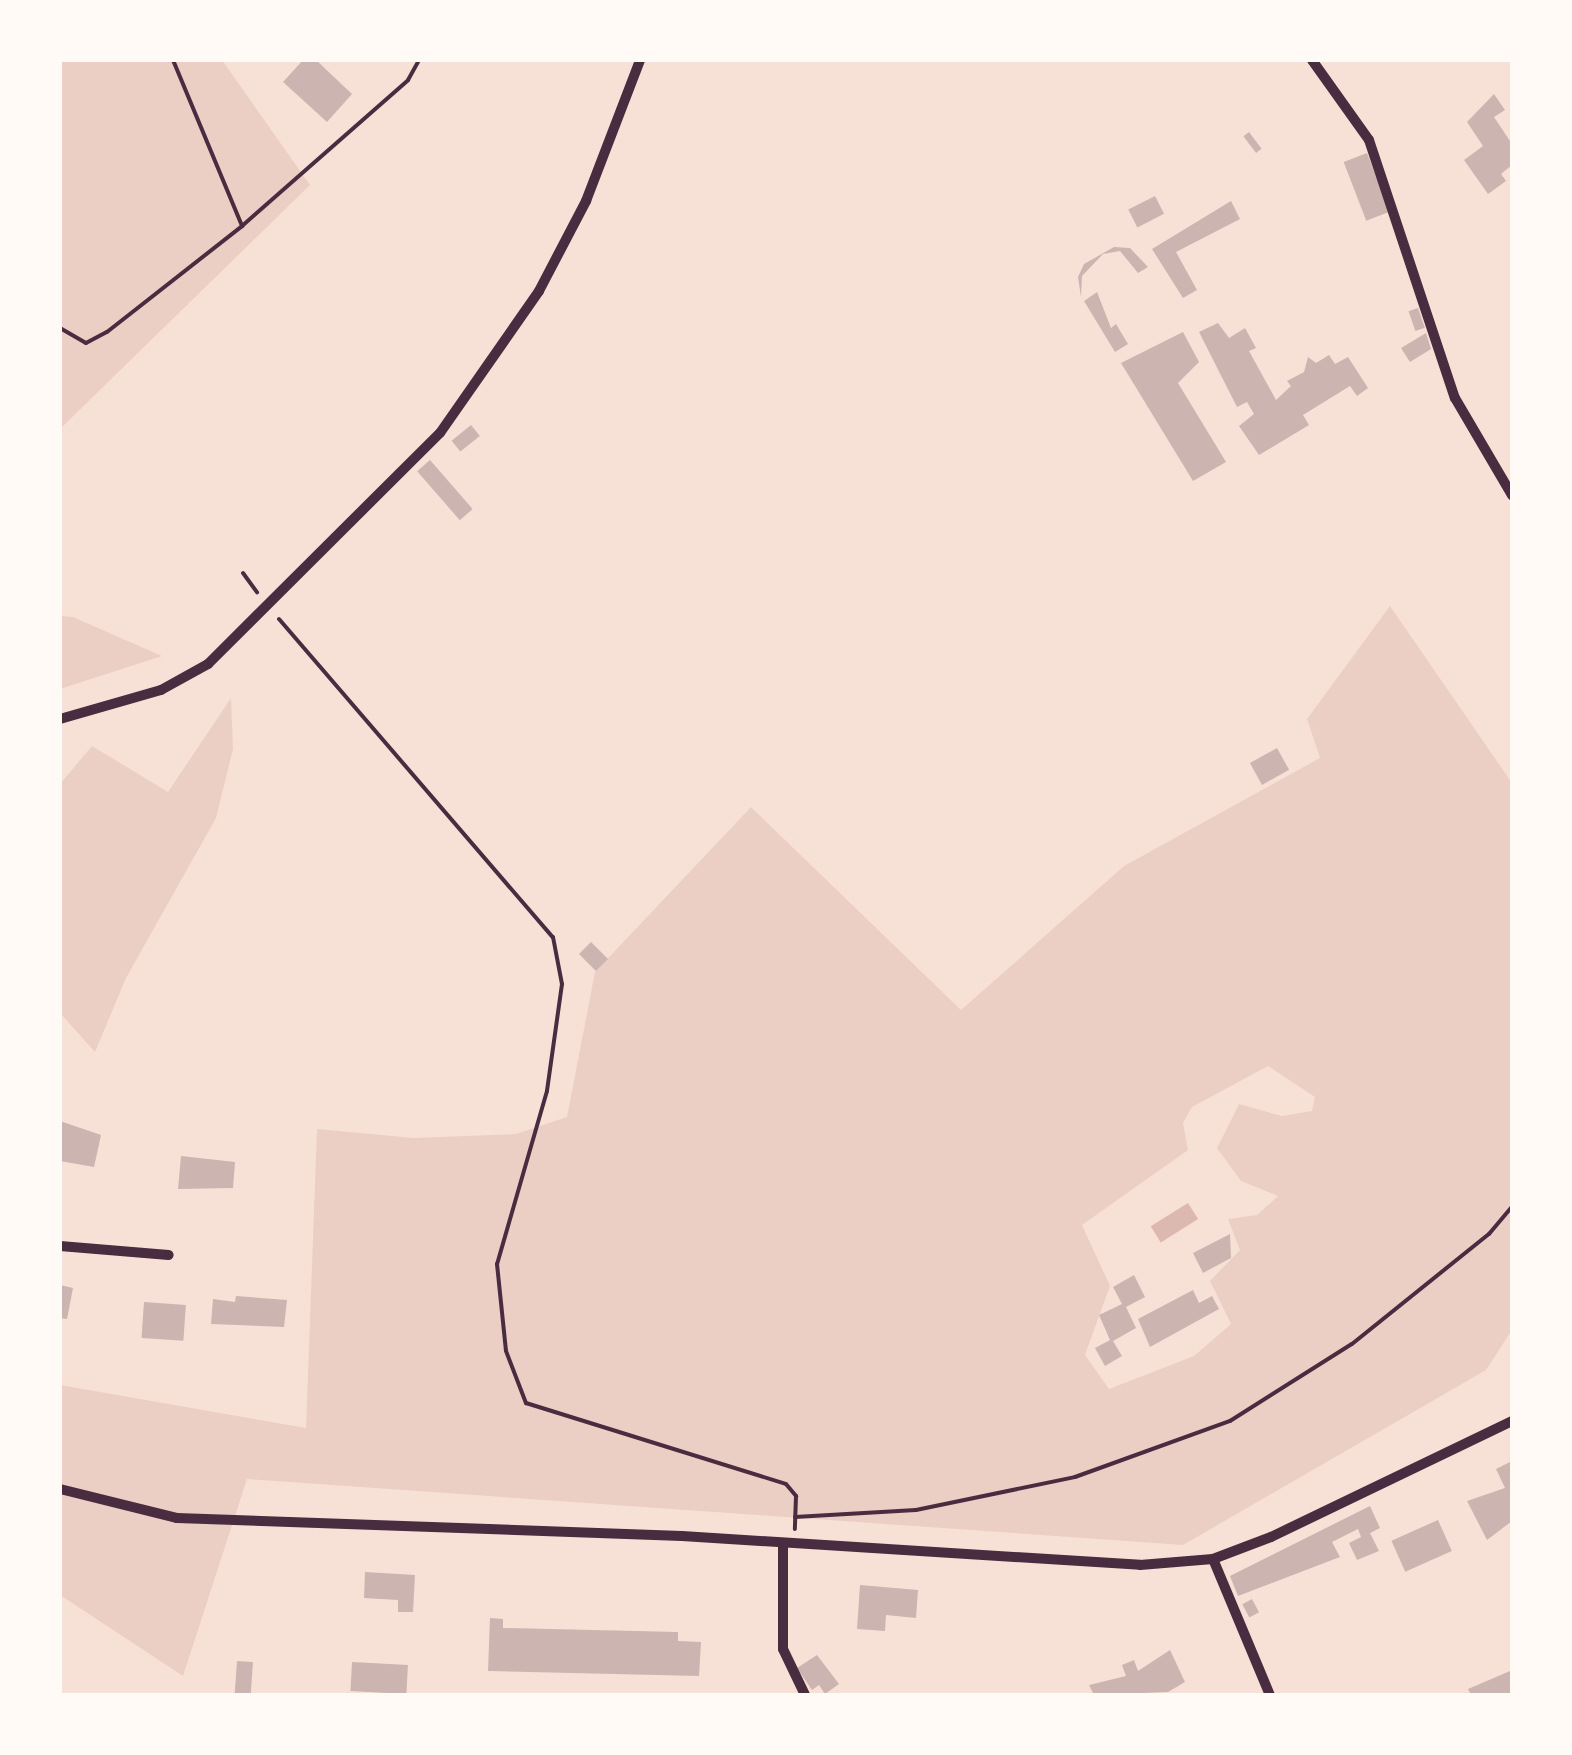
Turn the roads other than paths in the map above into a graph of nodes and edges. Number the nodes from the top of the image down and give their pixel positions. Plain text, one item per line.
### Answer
1 (640, 60) edge
2 (1312, 60) edge
3 (1512, 494) edge
4 (60, 719) edge
5 (60, 1246) edge
6 (169, 1255) dead end
7 (1512, 1420) edge
8 (60, 1489) edge
9 (783, 1543) junction
10 (1213, 1559) junction
11 (805, 1695) edge
12 (1270, 1695) edge

1 - 4 street
2 - 3 street
5 - 6 street
7 - 10 street
8 - 9 street
9 - 10 street
9 - 11 street
10 - 12 street

